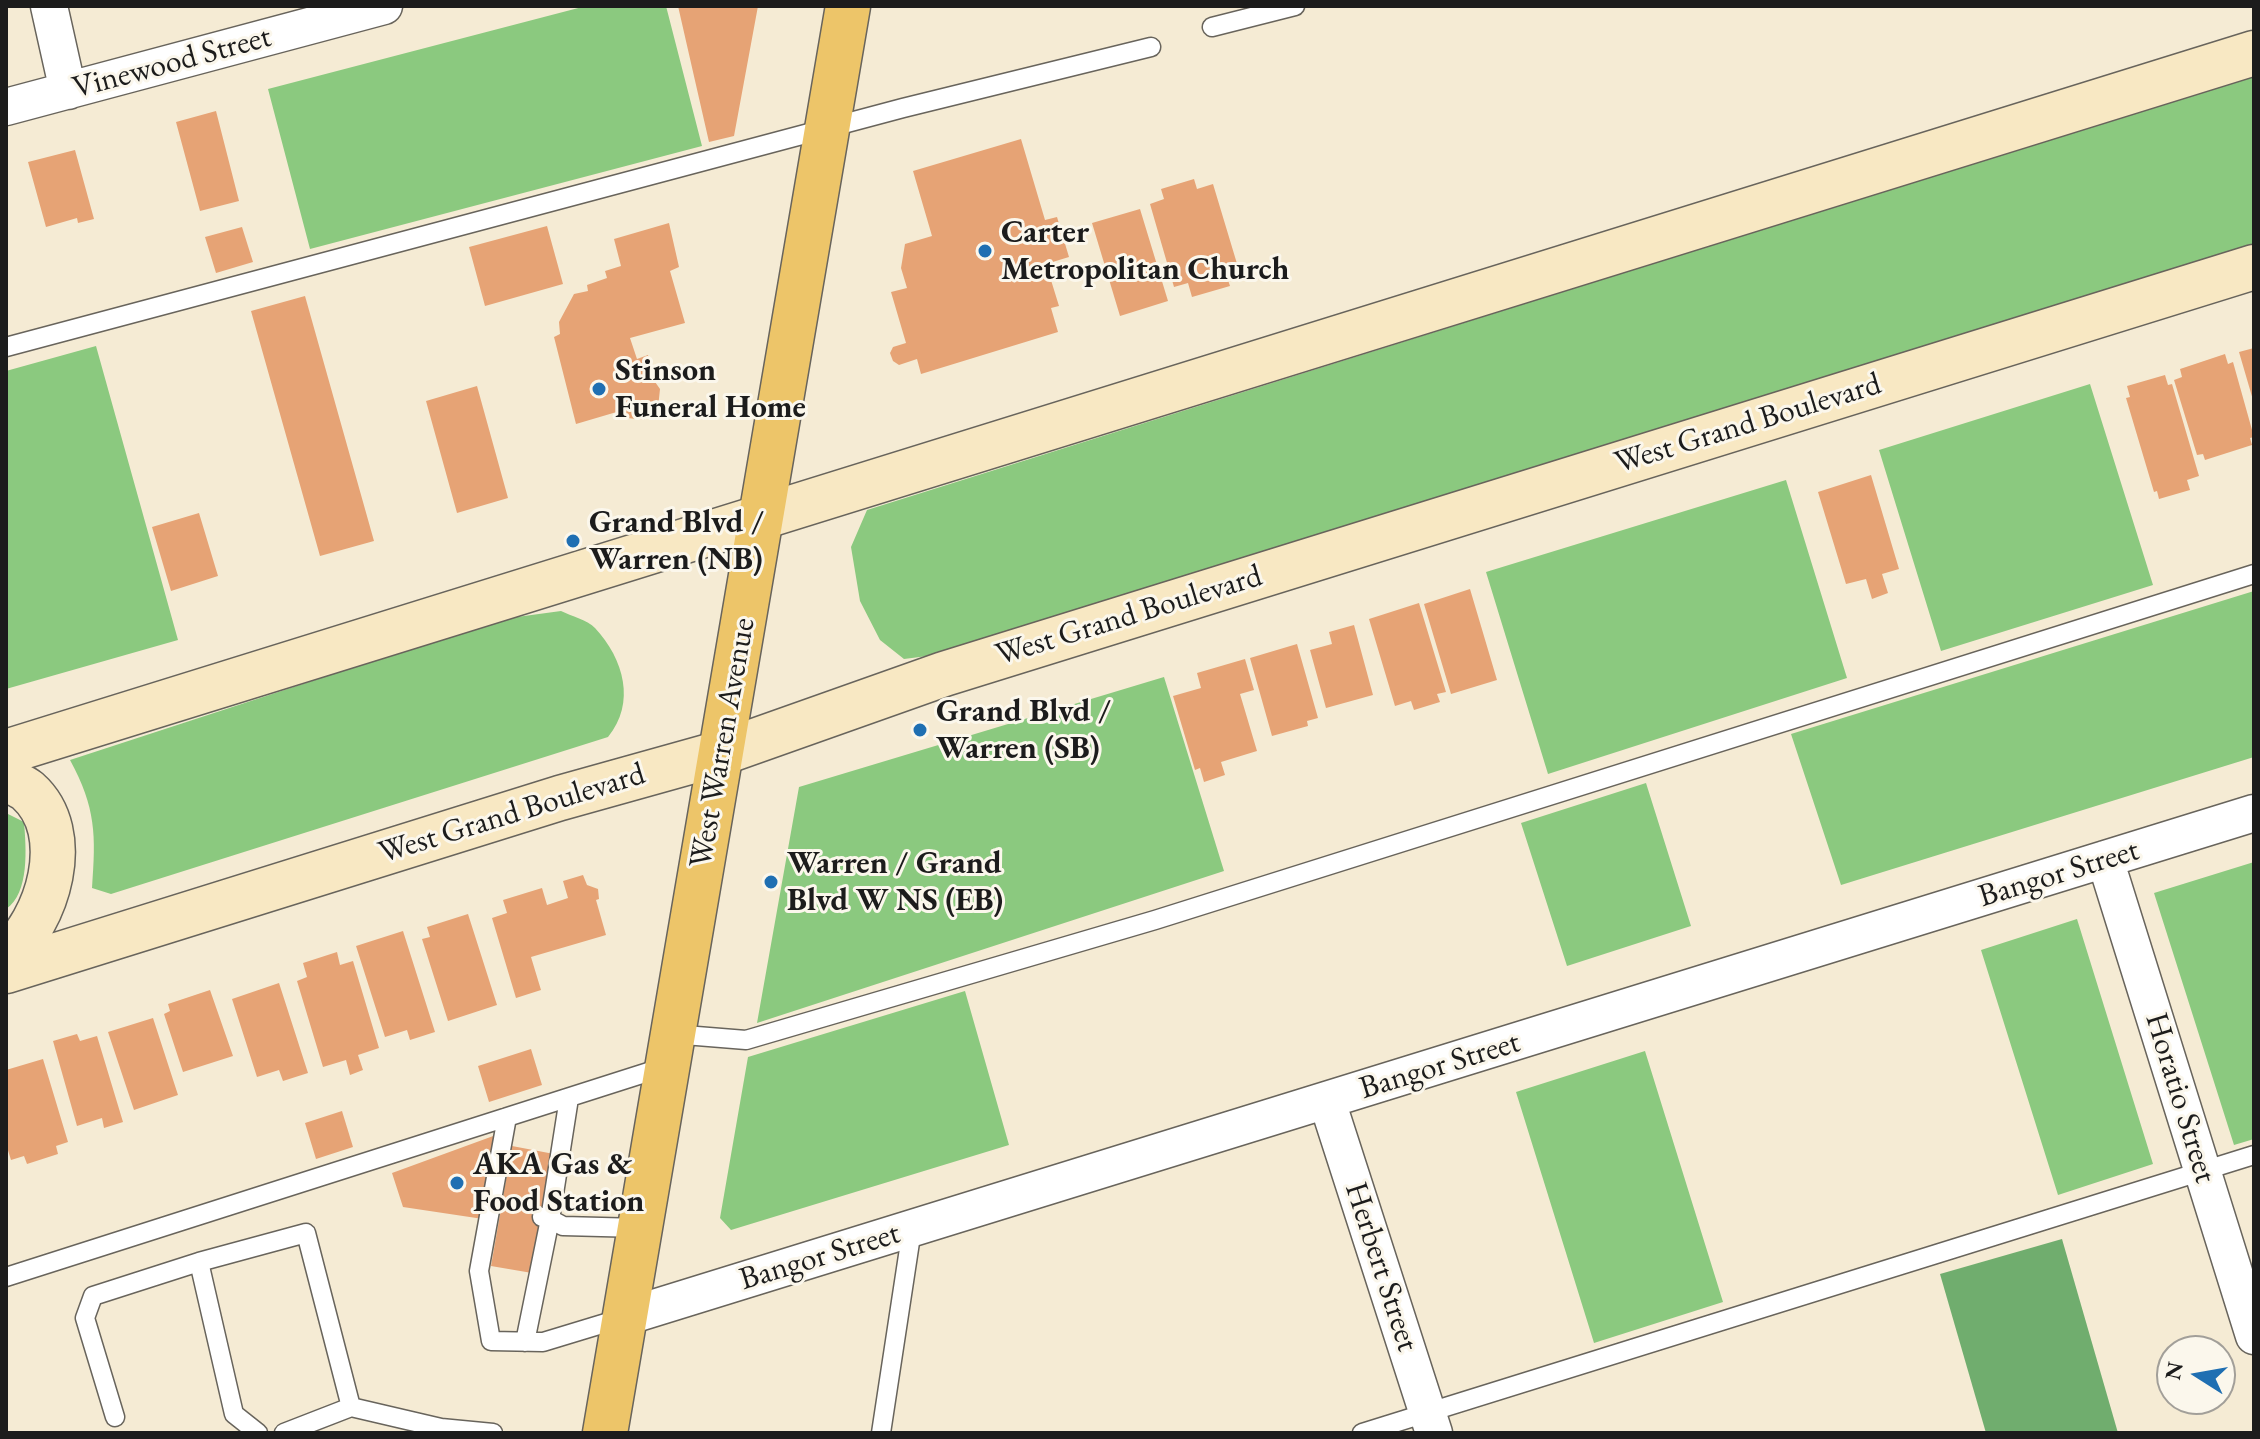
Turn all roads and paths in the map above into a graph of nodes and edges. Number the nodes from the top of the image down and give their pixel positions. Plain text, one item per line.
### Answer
1 (49, 6) edge
2 (384, 6) edge
3 (848, 6) edge
4 (1295, 6) edge
5 (310, 16) edge
6 (1212, 27) dead end
7 (1151, 47) dead end
8 (2254, 53) edge
9 (68, 91) junction
10 (6, 107) edge
11 (827, 129) junction
12 (2254, 267) edge
13 (6, 347) edge
14 (762, 518) junction
15 (2254, 574) edge
16 (6, 752) edge
17 (721, 753) junction
18 (6, 779) edge
19 (2254, 813) edge
20 (2105, 859) junction
21 (6, 956) edge
22 (6, 971) edge
23 (670, 1050) junction
24 (569, 1098) junction
25 (1327, 1101) junction
26 (507, 1117) junction
27 (2254, 1155) edge
28 (2202, 1171) junction
29 (546, 1218) junction
30 (640, 1228) junction
31 (912, 1229) junction
32 (199, 1262) junction
33 (6, 1277) edge
34 (625, 1317) junction
35 (2254, 1336) edge
36 (525, 1342) junction
37 (351, 1407) junction
38 (115, 1417) dead end
39 (1431, 1423) edge
40 (440, 1431) edge
41 (258, 1433) edge
42 (284, 1433) edge
43 (493, 1433) edge
44 (605, 1433) edge
45 (881, 1433) edge
46 (1362, 1433) edge

1 - 9 street
2 - 5 street, Vinewood Street
3 - 11 main road, West Warren Avenue
4 - 6 lane
5 - 9 street, Vinewood Street
7 - 11 lane
8 - 14 main road
9 - 10 street, Vinewood Street
11 - 13 lane
11 - 14 main road, West Warren Avenue
12 - 17 main road, West Grand Boulevard
14 - 16 main road
14 - 17 main road, West Warren Avenue
15 - 23 lane
17 - 22 main road, West Grand Boulevard
17 - 23 main road, West Warren Avenue
18 - 21 main road
19 - 20 street, Bangor Street
20 - 25 street, Bangor Street
20 - 28 street, Horatio Street
23 - 24 lane
23 - 30 main road, West Warren Avenue
24 - 26 lane
24 - 29 lane
25 - 31 street, Bangor Street
25 - 39 street, Herbert Street
26 - 33 lane
26 - 36 lane
27 - 28 lane
28 - 35 street, Horatio Street
28 - 39 lane
29 - 30 lane
29 - 36 lane
30 - 34 main road, West Warren Avenue
31 - 34 street, Bangor Street
31 - 45 lane
32 - 37 lane
32 - 38 lane
32 - 41 lane
34 - 36 lane
34 - 44 main road, West Warren Avenue
37 - 40 lane
37 - 42 lane
39 - 46 lane
40 - 43 lane

